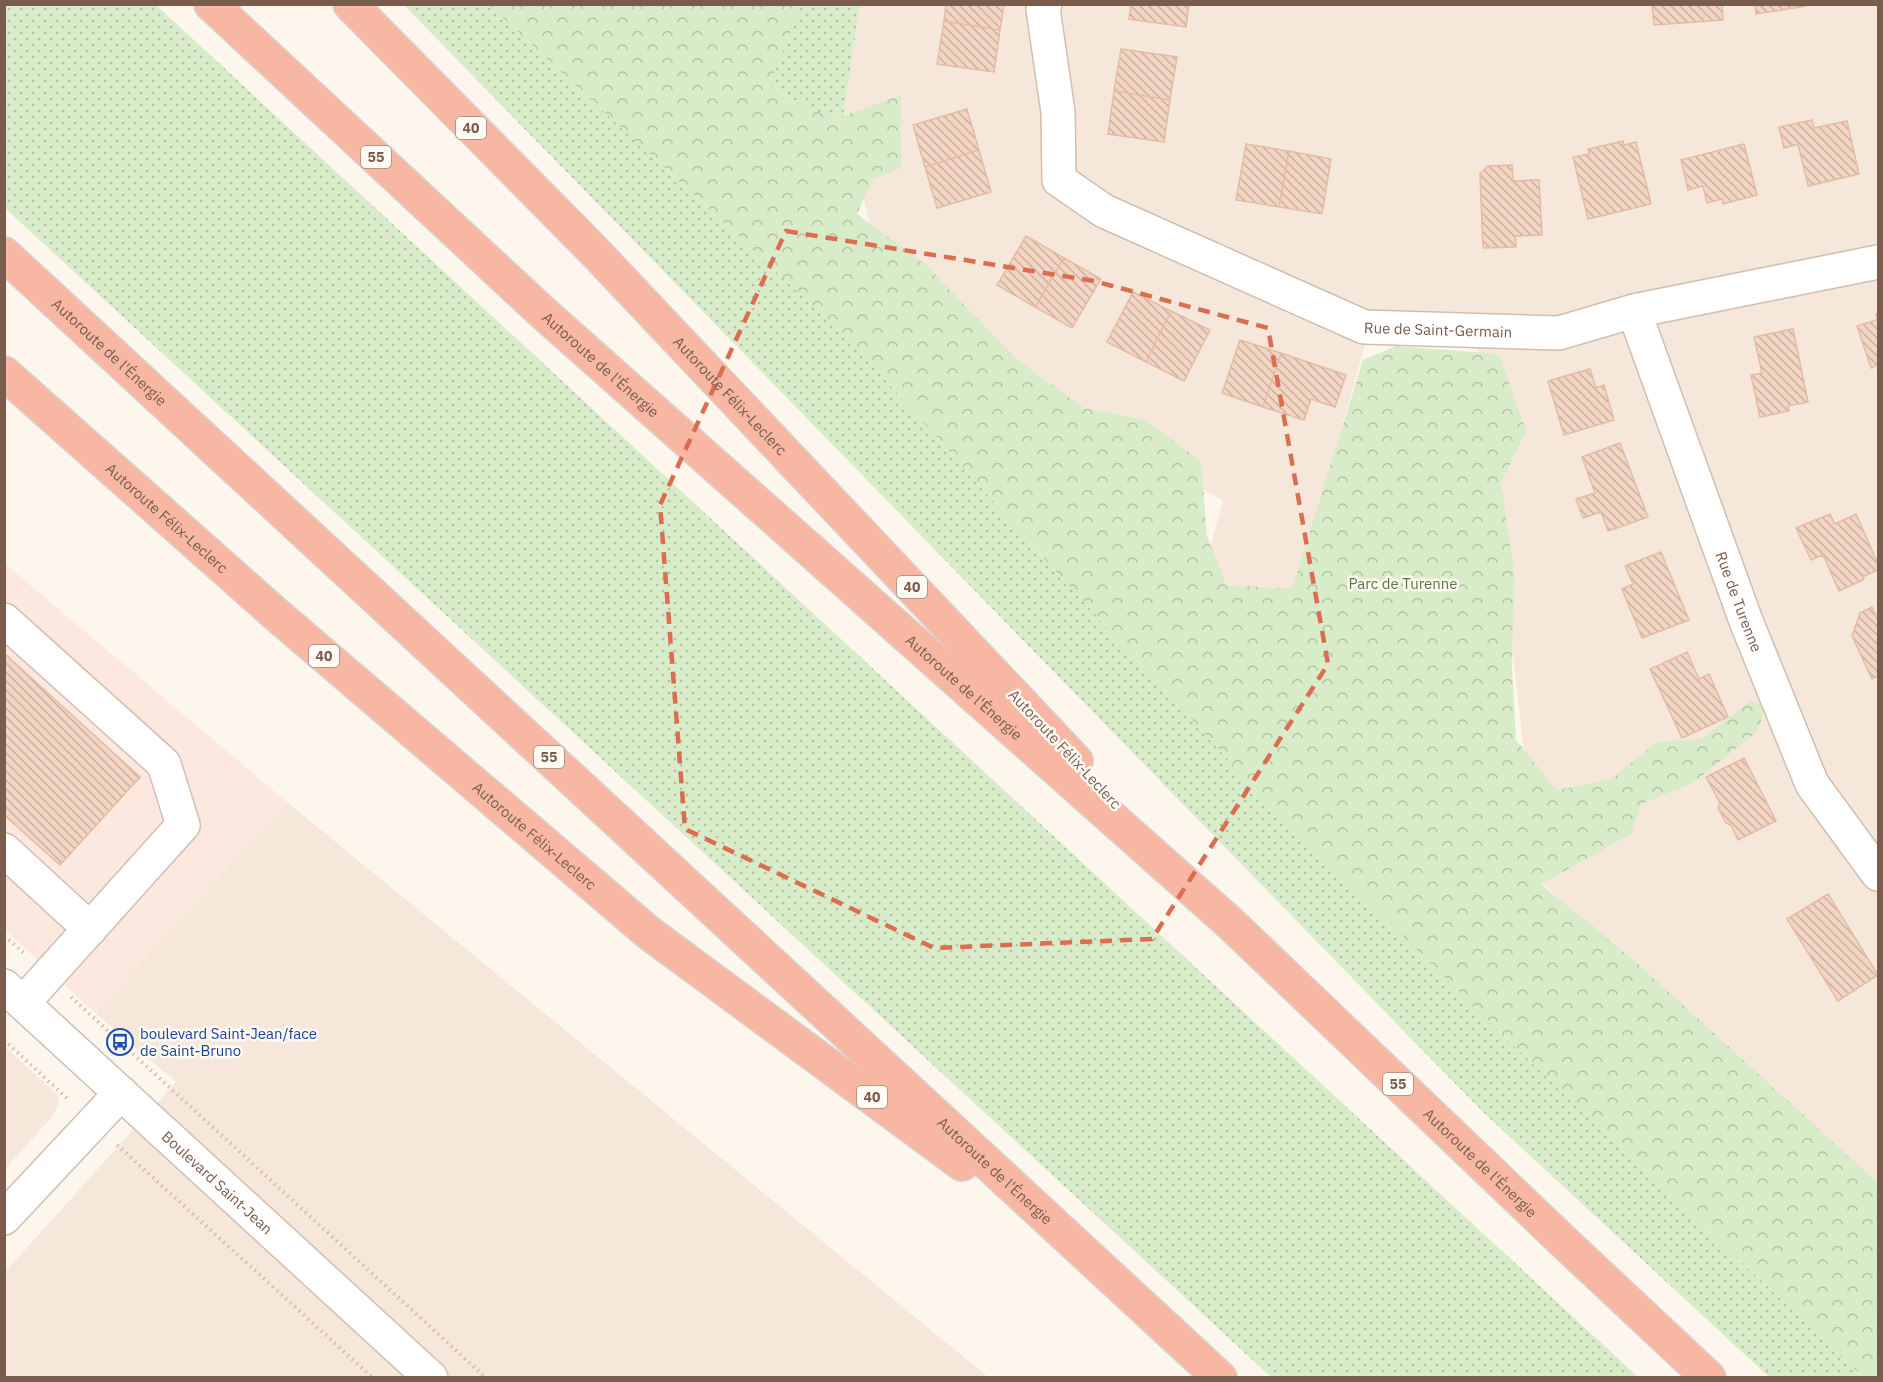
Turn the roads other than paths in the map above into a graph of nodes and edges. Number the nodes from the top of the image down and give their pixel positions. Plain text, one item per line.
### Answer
1 (211, 4) edge
2 (350, 4) edge
3 (1046, 4) edge
4 (4, 254) edge
5 (1878, 262) edge
6 (1634, 311) junction
7 (4, 373) edge
8 (10, 636) edge
9 (4, 850) edge
10 (1878, 874) edge
11 (1230, 923) junction
12 (90, 929) junction
13 (14, 995) edge
14 (121, 1093) junction
15 (4, 1218) edge
16 (1094, 1261) junction
17 (431, 1377) edge
18 (1220, 1377) edge
19 (1709, 1377) edge

1 - 11 highway, Autoroute de l'Énergie / 55
2 - 11 highway, Autoroute Félix-Leclerc / 40
3 - 6 street, Rue de Saint-Germain
4 - 16 highway, Autoroute de l'Énergie / 55
5 - 6 street, Rue de Saint-Germain
6 - 10 street, Rue de Turenne
7 - 16 highway, Autoroute Félix-Leclerc / 40
8 - 12 street
9 - 12 street
11 - 19 highway, Autoroute de l'Énergie / 55
12 - 13 street
13 - 14 street, Boulevard Saint-Jean
14 - 15 street
14 - 17 street, Boulevard Saint-Jean
16 - 18 highway, Autoroute de l'Énergie / 55

